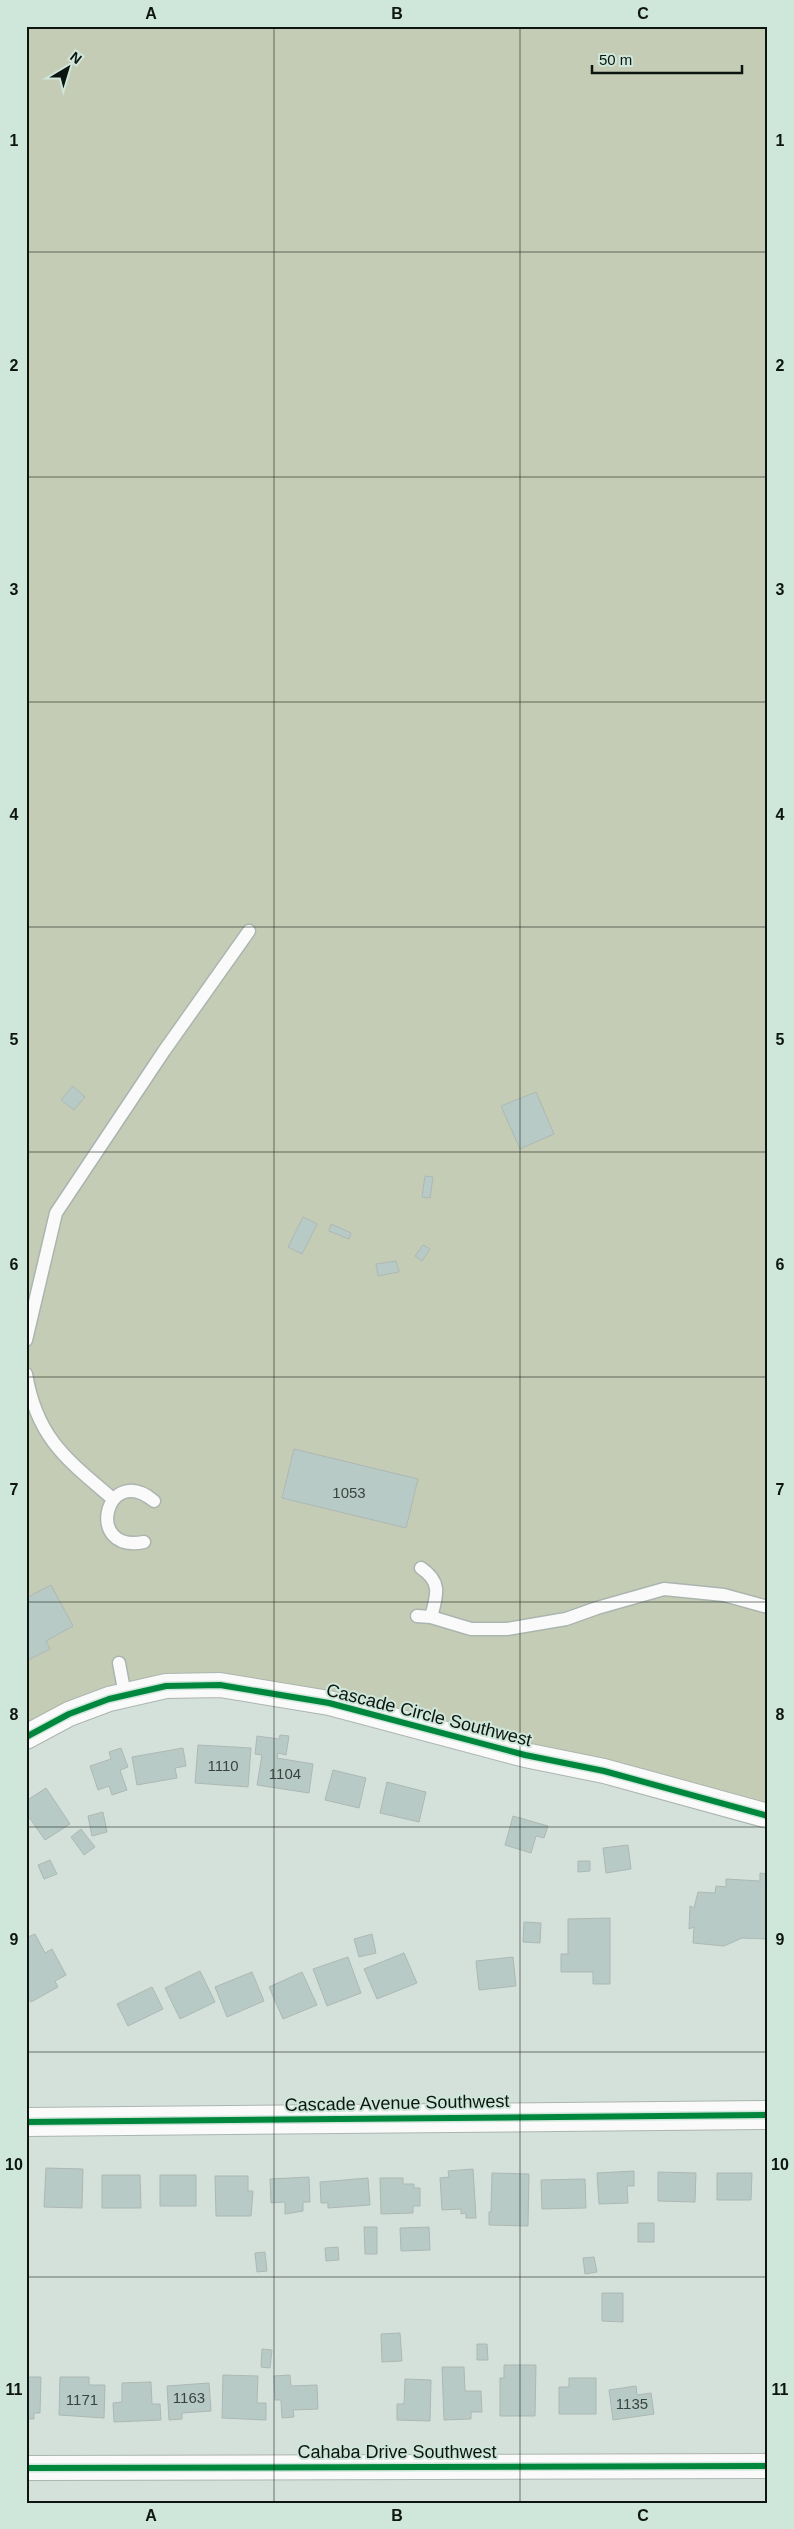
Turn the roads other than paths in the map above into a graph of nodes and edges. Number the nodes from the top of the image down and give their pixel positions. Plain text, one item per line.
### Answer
1 (249, 931) dead end
2 (26, 1340) edge
3 (26, 1374) edge
4 (113, 1499) junction
5 (154, 1501) dead end
6 (144, 1542) dead end
7 (420, 1568) dead end
8 (768, 1607) edge
9 (417, 1616) dead end
10 (431, 1617) junction
11 (119, 1663) dead end
12 (125, 1695) junction
13 (26, 1737) edge
14 (768, 1816) edge
15 (768, 2114) edge
16 (26, 2122) edge
17 (768, 2466) edge
18 (26, 2468) edge

1 - 2 lane
3 - 4 lane
4 - 5 lane
4 - 6 lane
7 - 10 lane
8 - 10 lane
9 - 10 lane
11 - 12 lane
12 - 13 street, Cascade Circle Southwest
12 - 14 street, Cascade Circle Southwest
15 - 16 main road, Cascade Avenue Southwest
17 - 18 street, Cahaba Drive Southwest

